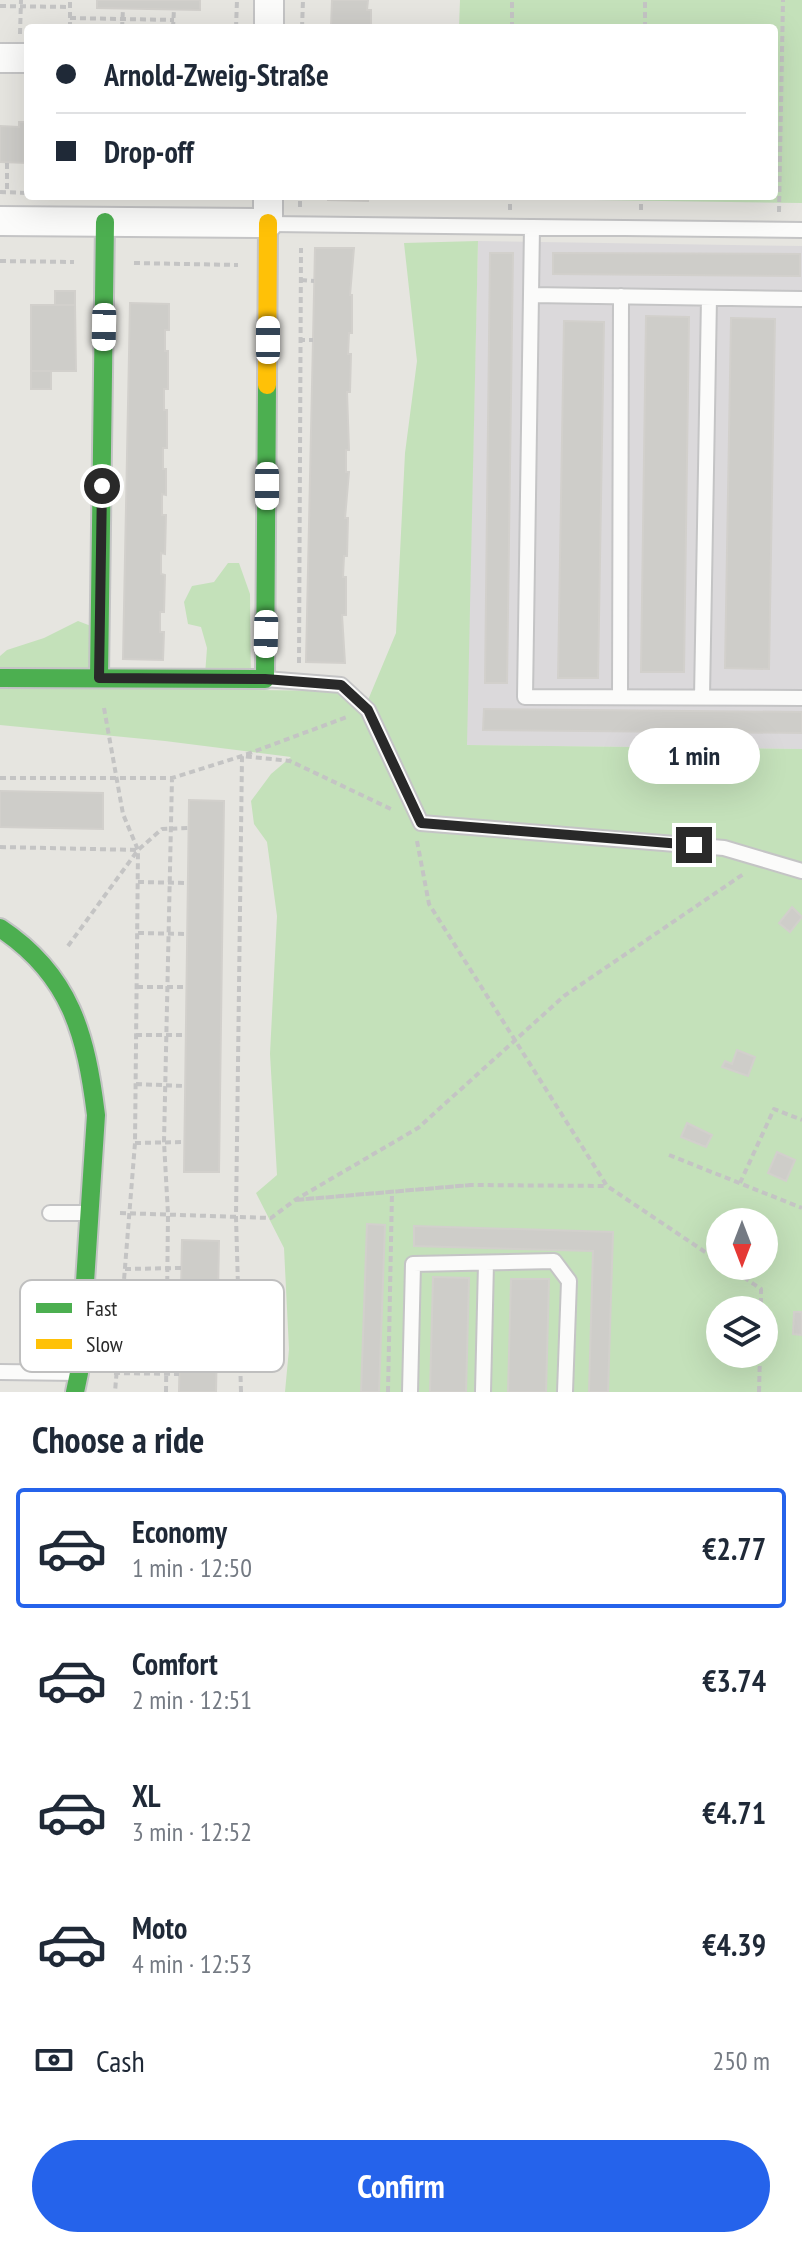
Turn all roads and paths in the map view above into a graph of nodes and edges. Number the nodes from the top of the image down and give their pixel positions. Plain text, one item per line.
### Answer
1 (70, 0) edge
2 (237, 0) edge
3 (269, 0) edge
4 (303, 0) edge
5 (512, 0) edge
6 (645, 0) edge
7 (783, 0) edge
8 (21, 3) edge
9 (0, 6) edge
10 (70, 7) junction
11 (123, 9) dead end
12 (174, 9) dead end
13 (70, 18) junction
14 (122, 19) junction
15 (174, 20) junction
16 (70, 24) edge
17 (122, 24) edge
18 (174, 24) edge
19 (236, 24) edge
20 (269, 24) edge
21 (302, 24) edge
22 (512, 24) edge
23 (645, 24) edge
24 (16, 58) edge
25 (7, 163) dead end
26 (0, 192) edge
27 (7, 192) junction
28 (24, 193) edge
29 (300, 200) edge
30 (268, 210) edge
31 (0, 221) edge
32 (105, 222) junction
33 (299, 224) junction
34 (532, 227) junction
35 (778, 230) junction
36 (802, 230) edge
37 (531, 295) junction
38 (621, 296) junction
39 (709, 298) junction
40 (802, 299) edge
41 (0, 678) edge
42 (99, 678) junction
43 (265, 679) junction
44 (298, 682) junction
45 (620, 697) junction
46 (702, 697) junction
47 (802, 698) edge
48 (368, 710) junction
49 (242, 756) junction
50 (0, 778) edge
51 (172, 778) junction
52 (116, 779) junction
53 (421, 823) junction
54 (189, 828) dead end
55 (170, 829) junction
56 (0, 847) edge
57 (138, 850) junction
58 (767, 861) junction
59 (802, 871) edge
60 (138, 882) junction
61 (170, 883) junction
62 (188, 883) dead end
63 (0, 928) edge
64 (137, 933) junction
65 (169, 934) junction
66 (187, 934) dead end
67 (51, 970) junction
68 (136, 987) junction
69 (168, 987) junction
70 (187, 987) dead end
71 (136, 1035) junction
72 (167, 1035) junction
73 (186, 1035) dead end
74 (514, 1039) junction
75 (136, 1084) junction
76 (166, 1085) junction
77 (185, 1086) dead end
78 (802, 1120) edge
79 (164, 1142) junction
80 (184, 1142) dead end
81 (135, 1143) junction
82 (669, 1155) dead end
83 (740, 1183) junction
84 (471, 1185) junction
85 (607, 1186) junction
86 (392, 1192) junction
87 (295, 1200) junction
88 (802, 1208) edge
89 (50, 1213) dead end
90 (90, 1213) junction
91 (130, 1213) junction
92 (168, 1214) junction
93 (236, 1217) junction
94 (706, 1253) edge
95 (486, 1263) junction
96 (181, 1268) dead end
97 (125, 1269) junction
98 (167, 1269) junction
99 (85, 1280) edge
100 (124, 1280) edge
101 (167, 1280) edge
102 (238, 1280) edge
103 (748, 1280) edge
104 (761, 1296) edge
105 (760, 1368) edge
106 (0, 1372) edge
107 (240, 1372) edge
108 (79, 1373) junction
109 (116, 1373) junction
110 (166, 1374) junction
111 (179, 1374) dead end
112 (75, 1392) edge
113 (115, 1392) edge
114 (166, 1392) edge
115 (241, 1392) edge
116 (388, 1392) edge
117 (410, 1392) edge
118 (483, 1392) edge
119 (565, 1392) edge
120 (759, 1392) edge

1 - 10 path
2 - 19 path
3 - 20 street
4 - 21 path
5 - 22 path
6 - 23 path
7 - 35 path
8 - 9 path
8 - 10 path
8 - 24 path
10 - 13 path
11 - 14 path
12 - 15 path
13 - 14 path
13 - 16 path
14 - 15 path
14 - 17 path
15 - 18 path
25 - 27 path
26 - 27 path
27 - 28 path
29 - 33 path
30 - 32 street
30 - 33 lane
30 - 43 street
31 - 32 street
32 - 42 street
33 - 34 lane
33 - 44 path
34 - 35 lane
34 - 37 lane
35 - 36 lane
37 - 38 lane
37 - 45 lane
38 - 39 lane
38 - 45 lane
39 - 40 lane
39 - 46 lane
41 - 42 street
42 - 43 street
42 - 52 path
43 - 44 lane
44 - 48 lane
45 - 46 lane
46 - 47 lane
48 - 49 path
48 - 53 lane
49 - 51 path
49 - 53 path
49 - 93 path
50 - 52 path
51 - 52 path
51 - 55 path
52 - 57 path
53 - 58 lane
53 - 74 path
54 - 55 path
55 - 57 path
55 - 61 path
56 - 57 path
57 - 60 path
57 - 67 path
58 - 59 lane
58 - 74 path
60 - 61 path
60 - 64 path
61 - 62 path
61 - 65 path
63 - 67 street
64 - 65 path
64 - 68 path
65 - 66 path
65 - 69 path
67 - 90 street
68 - 69 path
68 - 71 path
69 - 70 path
69 - 72 path
71 - 72 path
71 - 75 path
72 - 73 path
72 - 76 path
74 - 85 path
74 - 87 path
75 - 76 path
75 - 81 path
76 - 77 path
76 - 79 path
78 - 83 path
79 - 80 path
79 - 81 path
79 - 92 path
81 - 91 path
82 - 83 path
83 - 88 path
84 - 85 path
84 - 86 path
84 - 87 path
85 - 94 path
86 - 87 path
86 - 116 path
87 - 93 path
89 - 90 lane
90 - 91 path
90 - 99 street
91 - 92 path
91 - 97 path
92 - 93 path
92 - 98 path
93 - 102 path
95 - 117 lane
95 - 118 lane
95 - 119 lane
96 - 98 path
97 - 98 path
97 - 100 path
98 - 101 path
103 - 104 path
105 - 120 path
106 - 108 lane
107 - 115 path
108 - 109 path
108 - 112 street
109 - 110 path
109 - 113 path
110 - 111 path
110 - 114 path

